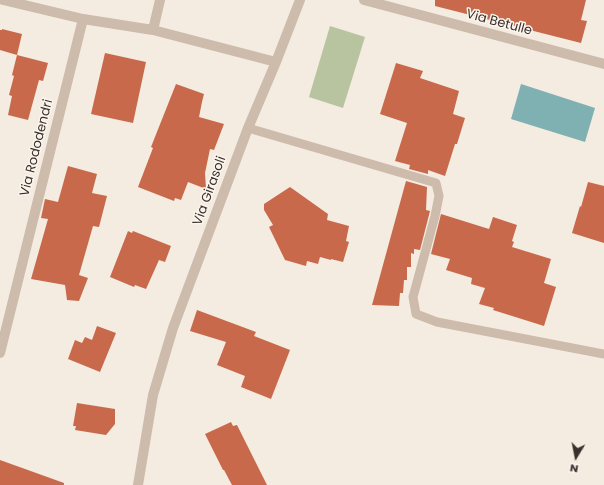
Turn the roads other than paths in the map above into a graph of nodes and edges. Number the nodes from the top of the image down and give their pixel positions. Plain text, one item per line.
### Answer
1 (3, 0) edge
2 (160, 0) edge
3 (300, 0) edge
4 (364, 0) edge
5 (83, 19) junction
6 (153, 30) junction
7 (276, 62) junction
8 (604, 64) edge
9 (248, 128) junction
10 (0, 352) edge
11 (604, 354) edge
12 (138, 485) edge

1 - 5 street
2 - 6 street
3 - 7 street
4 - 8 street, Via Betulle
5 - 6 street
5 - 10 street, Via Rododendri
6 - 7 street
7 - 9 street, Via Girasoli
9 - 11 lane
9 - 12 street, Via Girasoli

